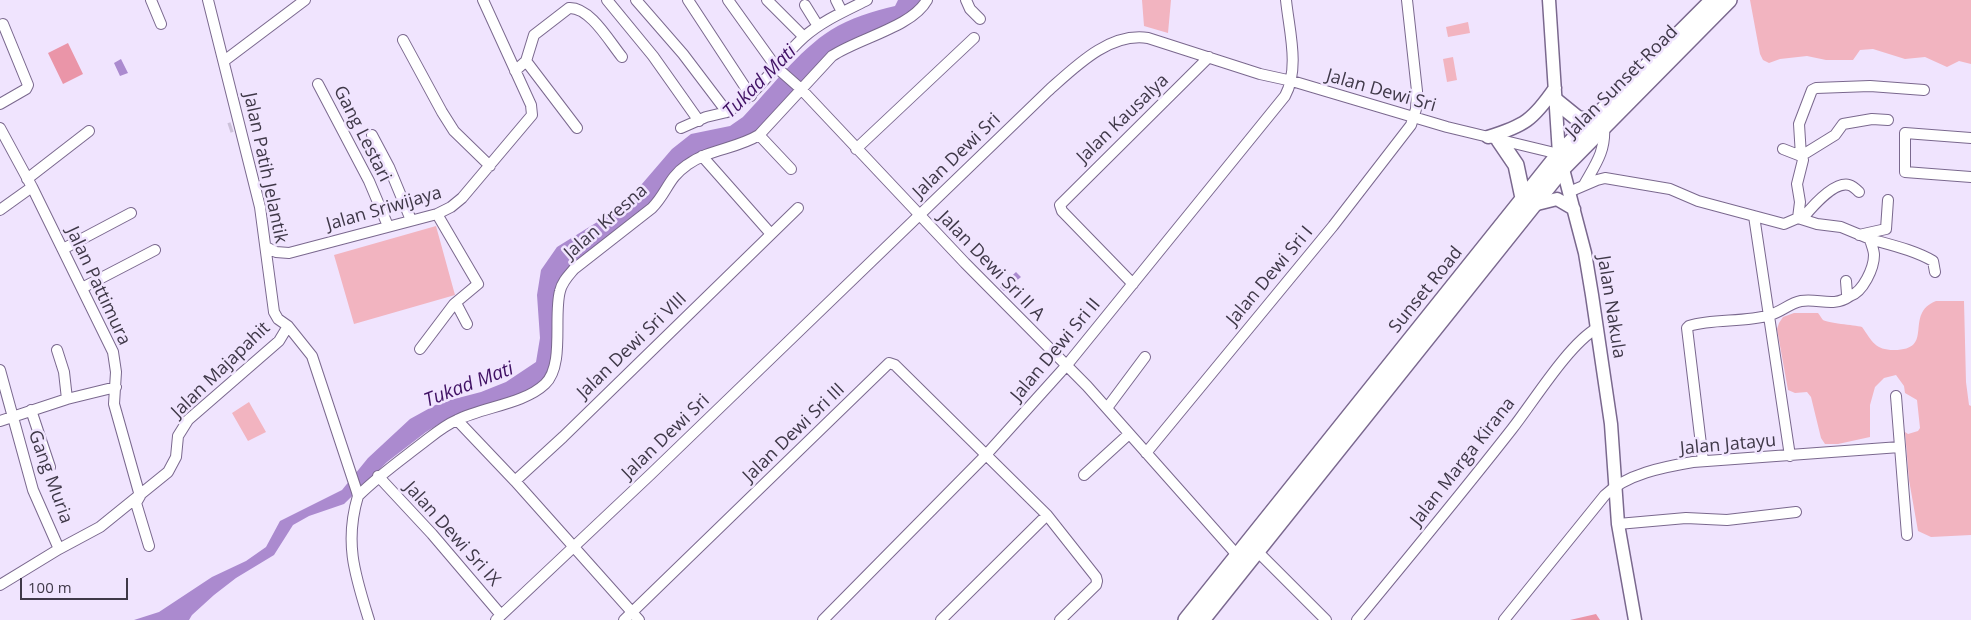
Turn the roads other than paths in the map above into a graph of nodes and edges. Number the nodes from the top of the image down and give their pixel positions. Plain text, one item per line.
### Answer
1 (151, 0) edge
2 (208, 0) edge
3 (305, 0) edge
4 (483, 0) edge
5 (607, 0) edge
6 (636, 0) edge
7 (688, 0) edge
8 (728, 0) edge
9 (768, 0) edge
10 (836, 0) edge
11 (867, 0) edge
12 (926, 0) edge
13 (966, 0) edge
14 (1286, 0) edge
15 (1407, 0) edge
16 (1549, 0) edge
17 (1713, 0) edge
18 (1729, 0) edge
19 (572, 4) edge
20 (805, 5) dead end
21 (842, 12) junction
22 (980, 20) dead end
23 (3, 24) dead end
24 (161, 24) dead end
25 (818, 26) junction
26 (804, 37) junction
27 (974, 38) dead end
28 (404, 40) dead end
29 (1209, 57) junction
30 (622, 58) dead end
31 (224, 61) junction
32 (526, 62) junction
33 (777, 68) junction
34 (515, 71) junction
35 (1292, 81) junction
36 (318, 84) dead end
37 (801, 89) junction
38 (1924, 90) dead end
39 (1555, 95) junction
40 (751, 96) junction
41 (0, 104) edge
42 (728, 112) junction
43 (1414, 117) junction
44 (699, 120) junction
45 (1888, 120) dead end
46 (1597, 124) junction
47 (0, 128) edge
48 (576, 128) dead end
49 (682, 128) dead end
50 (89, 131) dead end
51 (372, 135) dead end
52 (759, 135) junction
53 (1971, 138) edge
54 (1494, 139) junction
55 (856, 149) junction
56 (1783, 149) dead end
57 (702, 156) junction
58 (1800, 156) junction
59 (1561, 161) junction
60 (490, 166) junction
61 (791, 169) dead end
62 (1971, 177) edge
63 (30, 183) junction
64 (1584, 186) junction
65 (1569, 192) junction
66 (1859, 192) dead end
67 (1888, 200) dead end
68 (1528, 202) junction
69 (798, 208) dead end
70 (1574, 209) junction
71 (0, 210) edge
72 (131, 213) dead end
73 (437, 214) junction
74 (919, 215) junction
75 (1754, 216) junction
76 (1800, 218) junction
77 (411, 220) junction
78 (388, 226) junction
79 (771, 234) junction
80 (1858, 235) junction
81 (1870, 239) junction
82 (266, 247) junction
83 (63, 249) junction
84 (155, 250) dead end
85 (289, 253) junction
86 (268, 270) junction
87 (1935, 272) dead end
88 (1846, 280) dead end
89 (1133, 284) junction
90 (82, 288) junction
91 (1850, 296) junction
92 (456, 302) junction
93 (1769, 316) junction
94 (466, 324) dead end
95 (288, 326) junction
96 (1597, 328) junction
97 (420, 349) dead end
98 (56, 350) dead end
99 (1145, 357) dead end
100 (1066, 366) junction
101 (0, 370) edge
102 (116, 387) junction
103 (1896, 396) dead end
104 (67, 399) junction
105 (1107, 408) junction
106 (31, 410) junction
107 (12, 416) junction
108 (457, 420) junction
109 (0, 421) edge
110 (1129, 434) junction
111 (1900, 448) junction
112 (1146, 453) junction
113 (986, 456) junction
114 (1790, 456) junction
115 (1703, 461) junction
116 (50, 467) dead end
117 (1084, 475) dead end
118 (378, 476) junction
119 (515, 481) junction
120 (1615, 486) junction
121 (358, 494) junction
122 (140, 496) junction
123 (1796, 512) dead end
124 (1047, 515) junction
125 (1618, 524) junction
126 (1907, 534) dead end
127 (149, 546) dead end
128 (573, 546) junction
129 (59, 549) junction
130 (1256, 551) junction
131 (1237, 555) junction
132 (0, 585) edge
133 (636, 616) edge
134 (499, 617) edge
135 (369, 620) edge
136 (624, 620) edge
137 (823, 620) edge
138 (941, 620) edge
139 (1060, 620) edge
140 (1186, 620) edge
141 (1202, 620) edge
142 (1326, 620) edge
143 (1357, 620) edge
144 (1504, 620) edge
145 (1635, 620) edge

1 - 24 street
2 - 31 street, Jalan Patih Jelantik
3 - 31 street
4 - 34 street, Jalan Sriwijaya
5 - 44 street
6 - 42 street
7 - 40 street
8 - 33 street, Jalan Dewi Sri II A
9 - 26 street
10 - 21 street
11 - 21 street
12 - 37 street, Jalan Kresna
13 - 22 street
14 - 35 street
15 - 43 street
16 - 39 main road, Jalan Nakula
17 - 46 highway
18 - 46 highway, Jalan Sunset Road
19 - 30 street
19 - 32 street
20 - 25 street
21 - 25 street
23 - 41 street
25 - 26 street
26 - 33 street
27 - 55 street
28 - 60 street
29 - 35 street, Jalan Dewi Sri
29 - 74 street, Jalan Dewi Sri
29 - 89 street, Jalan Kausalya
31 - 82 street, Jalan Patih Jelantik
32 - 34 street
32 - 48 street
33 - 37 street, Jalan Dewi Sri II A
33 - 40 street
34 - 60 street, Jalan Sriwijaya
35 - 43 street, Jalan Dewi Sri
35 - 89 street, Jalan Dewi Sri II
36 - 78 street, Gang Lestari
37 - 52 street, Jalan Kresna
37 - 55 street, Jalan Dewi Sri II A
38 - 58 street
39 - 46 highway
39 - 54 main road
39 - 59 main road, Jalan Nakula
40 - 42 street
42 - 44 street
43 - 54 street, Jalan Dewi Sri
43 - 112 street, Jalan Dewi Sri I
44 - 49 street
45 - 58 street
46 - 59 highway, Jalan Sunset Road
46 - 64 street
47 - 63 street, Jalan Pattimura
50 - 63 street
51 - 77 street
52 - 57 street, Jalan Kresna
52 - 61 street
53 - 62 street
54 - 59 street, Jalan Dewi Sri
54 - 68 highway
55 - 74 street, Jalan Dewi Sri II A
56 - 58 street
57 - 79 street
57 - 108 street, Jalan Kresna
58 - 76 street
59 - 65 main road, Jalan Nakula
59 - 68 highway, Sunset Road
60 - 73 street, Jalan Sriwijaya
63 - 71 street
63 - 83 street, Jalan Pattimura
64 - 65 street
64 - 75 street
65 - 70 main road, Jalan Nakula
66 - 76 street
67 - 80 street
68 - 70 main road
68 - 130 highway, Sunset Road
68 - 131 highway, Sunset Road
69 - 79 street, Jalan Dewi Sri VIII
70 - 96 main road, Jalan Nakula
72 - 83 street
73 - 77 street, Jalan Sriwijaya
73 - 92 street
74 - 100 street, Jalan Dewi Sri II A
74 - 128 street, Jalan Dewi Sri
75 - 76 street
75 - 93 street
76 - 80 street
77 - 78 street, Jalan Sriwijaya
78 - 85 street, Jalan Sriwijaya
79 - 119 street, Jalan Dewi Sri VIII
80 - 81 street
81 - 87 street
81 - 91 street
82 - 85 street, Jalan Sriwijaya
82 - 86 street, Jalan Patih Jelantik
83 - 90 street, Jalan Pattimura
84 - 90 street
85 - 86 street, Jalan Sriwijaya
86 - 95 street, Jalan Patih Jelantik
88 - 91 street
89 - 100 street, Jalan Dewi Sri II
90 - 102 street, Jalan Pattimura
91 - 93 street
92 - 94 street
92 - 97 street
93 - 114 street
93 - 115 street
95 - 121 street, Jalan Patih Jelantik
95 - 122 street, Jalan Majapahit
96 - 120 main road, Jalan Nakula
96 - 143 street, Jalan Marga Kirana
98 - 104 street
99 - 105 street
100 - 105 street, Jalan Dewi Sri II A
100 - 113 street, Jalan Dewi Sri II
101 - 107 street, Gang Muria
102 - 104 street
102 - 122 street, Jalan Pattimura
103 - 111 street
104 - 106 street
105 - 110 street, Jalan Dewi Sri II A
106 - 107 street
106 - 116 street
107 - 109 street
107 - 129 street, Gang Muria
108 - 118 street, Jalan Kresna
108 - 119 street
110 - 112 street, Jalan Dewi Sri II A
110 - 117 street
111 - 114 street, Jalan Jatayu
111 - 126 street
112 - 131 street, Jalan Dewi Sri II A
113 - 124 street
113 - 133 street, Jalan Dewi Sri III
113 - 137 street, Jalan Dewi Sri II
114 - 115 street, Jalan Jatayu
115 - 120 street, Jalan Jatayu
118 - 121 street, Jalan Kresna
118 - 134 street, Jalan Dewi Sri IX
119 - 128 street
120 - 125 main road, Jalan Nakula
120 - 144 street, Jalan Jatayu
121 - 135 street, Jalan Patih Jelantik
122 - 127 street, Jalan Pattimura
122 - 129 street, Jalan Majapahit
123 - 125 street
124 - 138 street
124 - 139 street
125 - 145 main road, Jalan Nakula
128 - 133 street
128 - 134 street, Jalan Dewi Sri
129 - 132 street, Jalan Majapahit
130 - 141 highway, Sunset Road
130 - 142 street
131 - 140 highway, Sunset Road
133 - 136 street, Jalan Dewi Sri III

